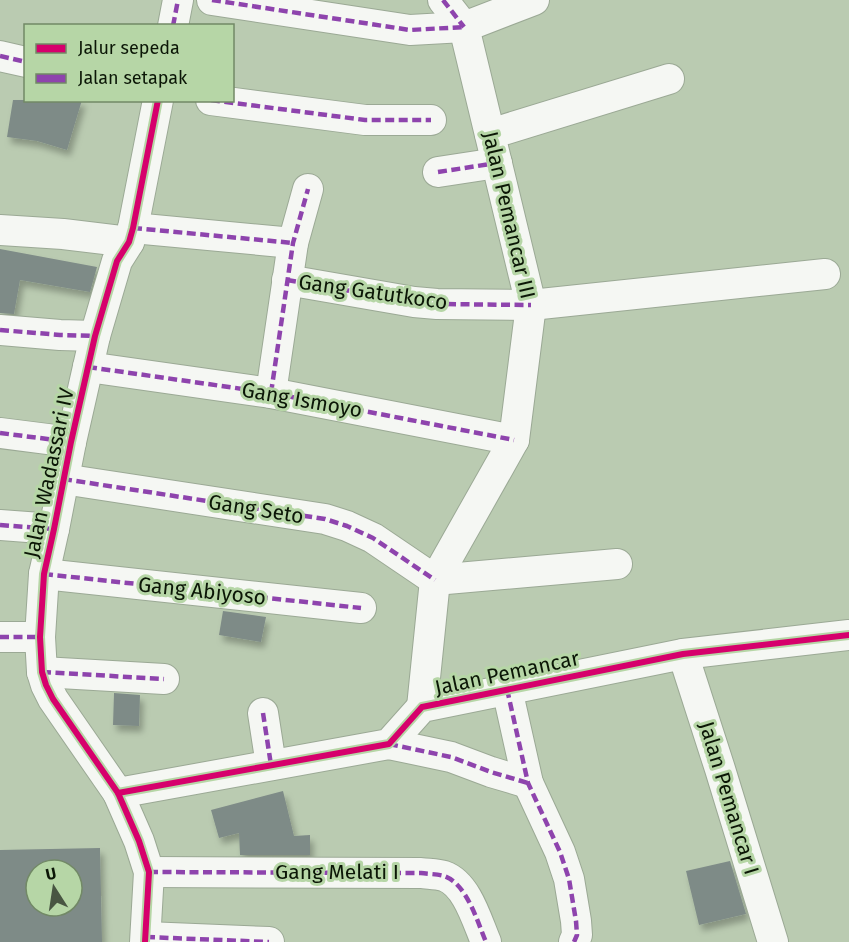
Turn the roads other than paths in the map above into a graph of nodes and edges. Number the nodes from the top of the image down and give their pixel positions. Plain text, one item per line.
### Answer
1 (178, 0) edge
2 (212, 0) edge
3 (443, 0) edge
4 (534, 0) edge
5 (173, 24) edge
6 (465, 27) junction
7 (0, 56) edge
8 (24, 62) edge
9 (669, 80) dead end
10 (158, 102) edge
11 (226, 102) edge
12 (431, 120) dead end
13 (490, 134) junction
14 (497, 163) junction
15 (438, 172) dead end
16 (308, 189) dead end
17 (0, 230) edge
18 (131, 235) junction
19 (293, 243) junction
20 (825, 274) dead end
21 (287, 280) junction
22 (531, 305) junction
23 (0, 330) edge
24 (94, 336) junction
25 (88, 367) junction
26 (272, 393) junction
27 (0, 433) edge
28 (514, 440) junction
29 (71, 442) junction
30 (63, 479) junction
31 (0, 525) edge
32 (54, 529) junction
33 (617, 564) dead end
34 (44, 574) junction
35 (435, 580) junction
36 (361, 608) dead end
37 (849, 635) edge
38 (0, 637) edge
39 (40, 637) junction
40 (683, 654) junction
41 (42, 672) junction
42 (164, 679) dead end
43 (507, 689) junction
44 (422, 707) junction
45 (263, 713) dead end
46 (390, 744) junction
47 (272, 765) junction
48 (528, 783) junction
49 (118, 793) junction
50 (149, 872) junction
51 (146, 940) edge
52 (269, 942) edge
53 (486, 942) edge
54 (574, 942) edge
55 (773, 942) edge

1 - 5 street
2 - 6 street
3 - 6 street
4 - 6 street
6 - 13 street, Jalan Pemancar III
7 - 8 street
9 - 13 street
10 - 18 street, Jalan Wadassari IV
11 - 12 street
13 - 14 street, Jalan Pemancar III
14 - 15 street
14 - 22 street, Jalan Pemancar III
16 - 19 street
17 - 18 street
18 - 19 street
18 - 24 street, Jalan Wadassari IV
19 - 21 street
20 - 22 street, Gang Gatutkoco
21 - 22 street, Gang Gatutkoco
21 - 26 street
22 - 28 street, Jalan Pemancar III
23 - 24 street
24 - 25 street, Jalan Wadassari IV
25 - 26 street, Gang Ismoyo
25 - 29 street, Jalan Wadassari IV
26 - 28 street, Gang Ismoyo
27 - 29 street
28 - 35 street, Jalan Pemancar III
29 - 30 street, Jalan Wadassari IV
30 - 32 street, Jalan Wadassari IV
30 - 35 street, Gang Seto
31 - 32 street
32 - 34 street, Jalan Wadassari IV
33 - 35 street
34 - 36 street, Gang Abiyoso
34 - 39 street, Jalan Wadassari IV
35 - 44 street, Jalan Pemancar III
37 - 40 street, Jalan Pemancar
38 - 39 street
39 - 41 street, Jalan Wadassari IV
40 - 43 street, Jalan Pemancar
40 - 55 street, Jalan Pemancar I
41 - 42 street
41 - 49 street, Jalan Wadassari IV
43 - 44 street, Jalan Pemancar
43 - 48 street
44 - 46 street, Jalan Pemancar
45 - 47 street
46 - 47 street
46 - 48 street
47 - 49 street
48 - 54 street
49 - 50 street, Jalan Wadassari IV
50 - 51 street, Jalan Wadassari IV
50 - 53 street, Gang Melati I
51 - 52 street

